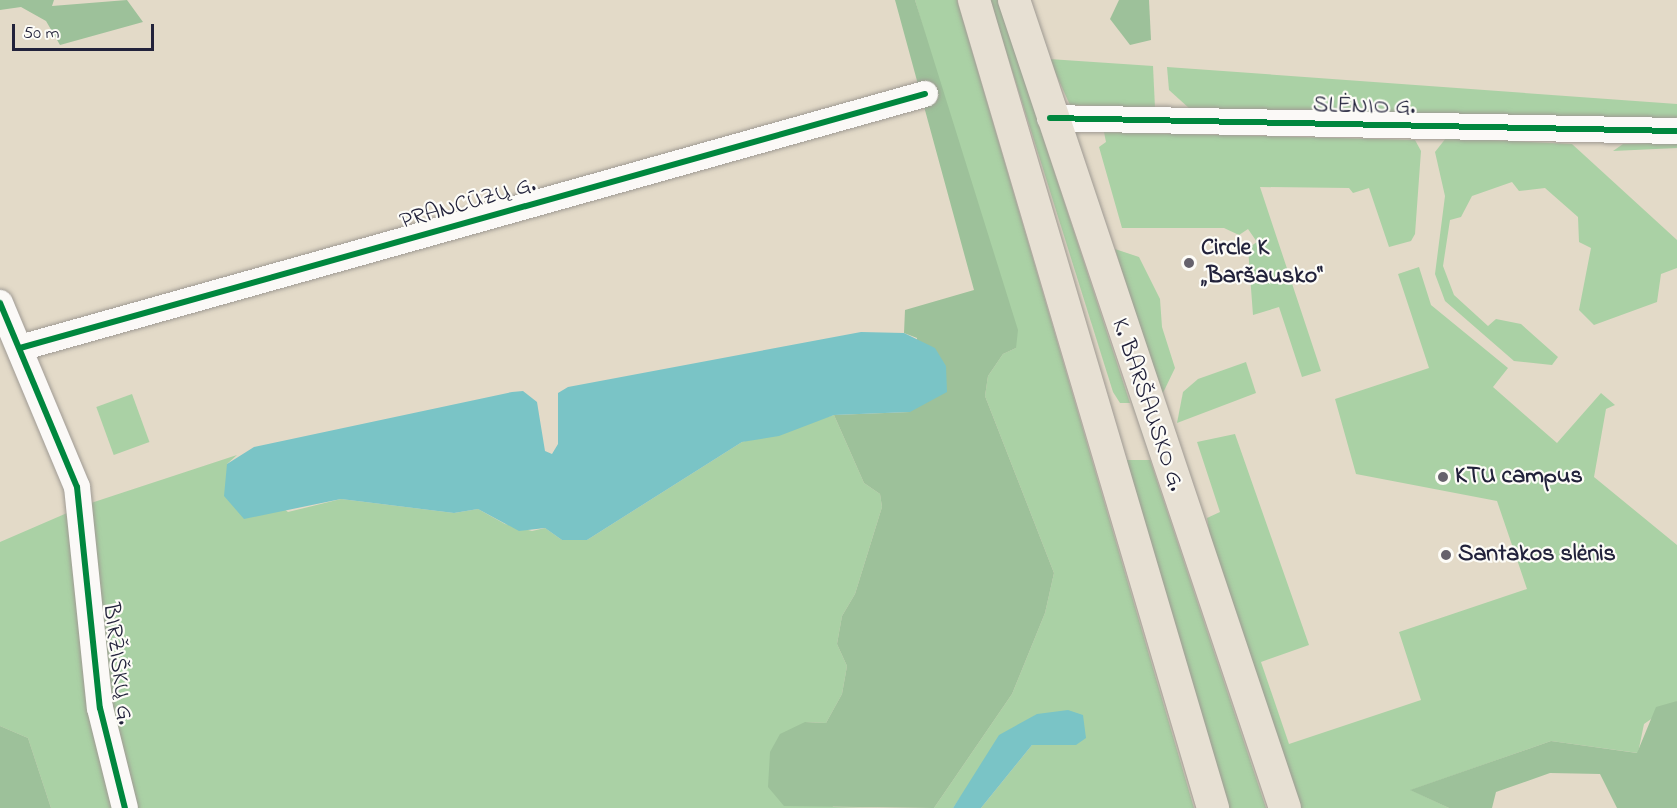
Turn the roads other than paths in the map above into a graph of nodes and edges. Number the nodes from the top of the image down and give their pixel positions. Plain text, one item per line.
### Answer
1 (974, 0) edge
2 (1014, 0) edge
3 (925, 94) dead end
4 (1050, 118) junction
5 (1676, 131) edge
6 (0, 303) edge
7 (20, 348) junction
8 (1158, 440) junction
9 (1109, 455) junction
10 (125, 808) edge
11 (1214, 808) edge
12 (1285, 808) edge

1 - 9 main road, K. BARŠAUSKO G.
2 - 4 main road, K. BARŠAUSKO G.
3 - 7 street, PRANCŪZŲ G.
4 - 5 street, SLĖNIO G.
4 - 8 main road, K. BARŠAUSKO G.
6 - 7 street
7 - 10 street, BIRŽIŠKŲ G.
8 - 9 main road
8 - 12 main road, K. BARŠAUSKO G.
9 - 11 main road, K. BARŠAUSKO G.

